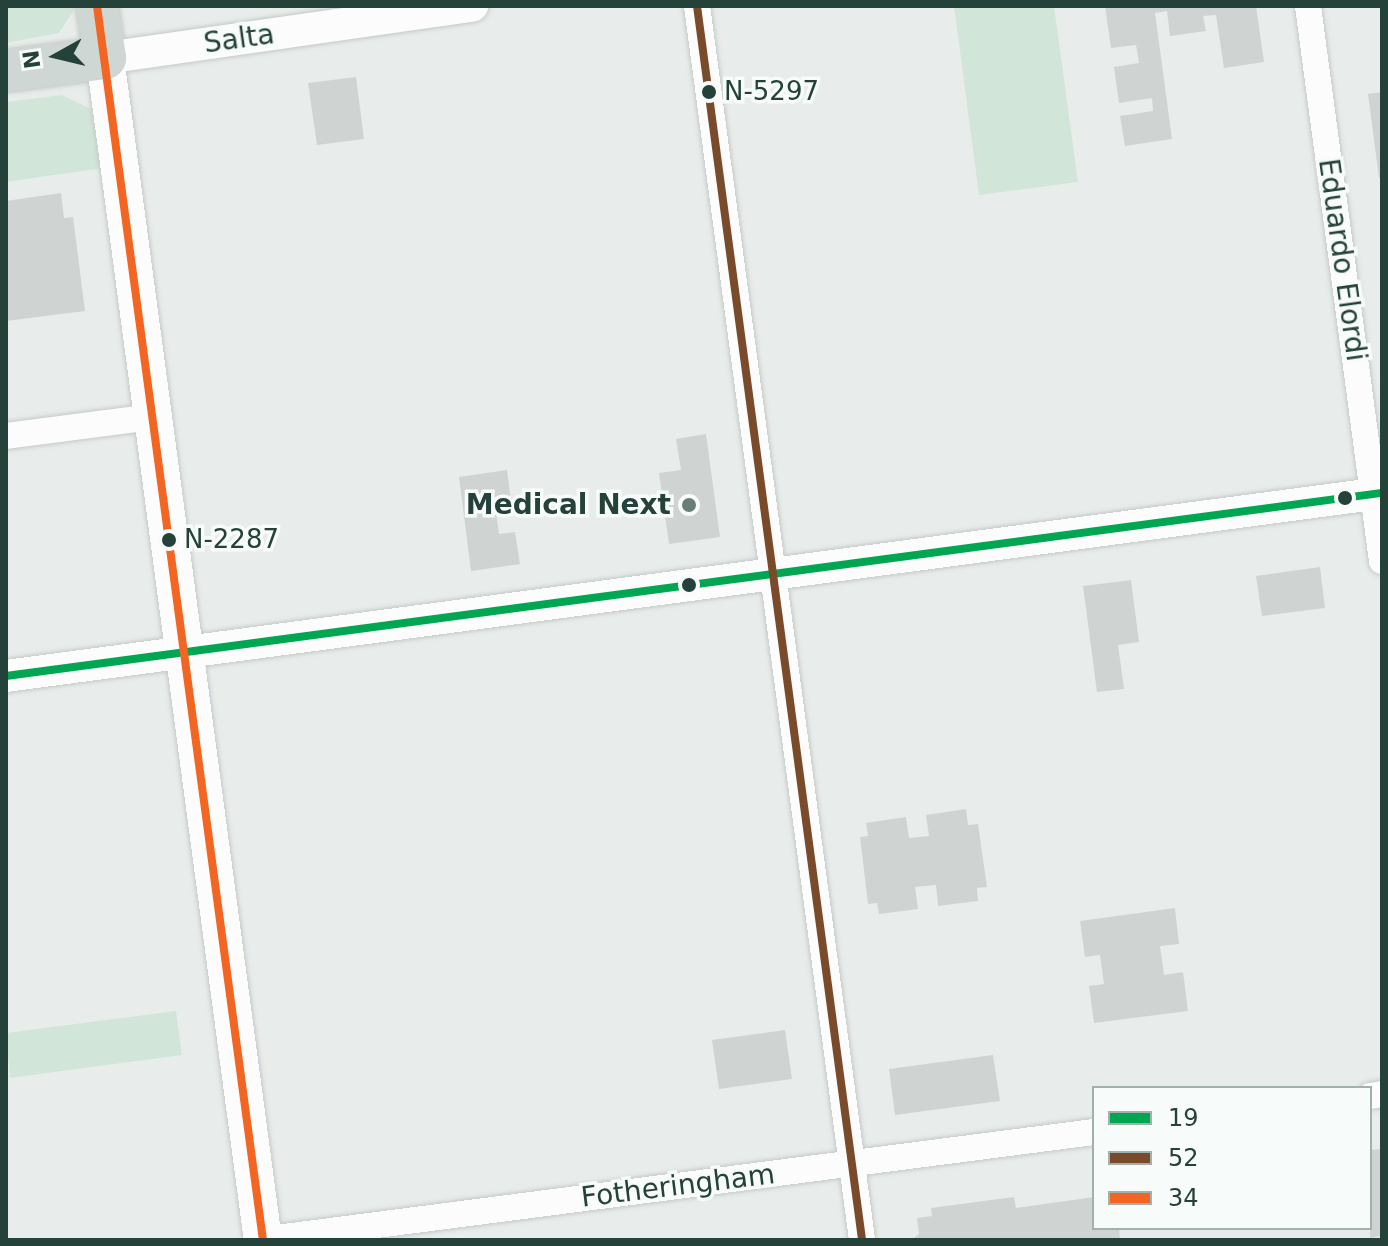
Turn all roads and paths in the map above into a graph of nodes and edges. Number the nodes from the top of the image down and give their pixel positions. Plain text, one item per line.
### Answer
1 (97, 6) edge
2 (472, 6) edge
3 (697, 6) edge
4 (1308, 6) edge
5 (105, 58) junction
6 (6, 71) edge
7 (152, 417) junction
8 (6, 436) edge
9 (1378, 494) edge
10 (1382, 561) edge
11 (774, 574) junction
12 (184, 653) junction
13 (6, 676) edge
14 (1092, 1132) edge
15 (852, 1164) junction
16 (262, 1240) edge
17 (862, 1240) edge

1 - 5 main road
2 - 5 street, Salta
3 - 11 street
4 - 9 street, Eduardo Elordi
5 - 6 main road, Salta
5 - 7 main road
7 - 8 street
7 - 12 main road
9 - 10 street, Eduardo Elordi
9 - 11 street
11 - 12 street
11 - 15 street
12 - 13 street
12 - 16 main road
14 - 15 street, Fotheringham
15 - 16 street, Fotheringham
15 - 17 street

